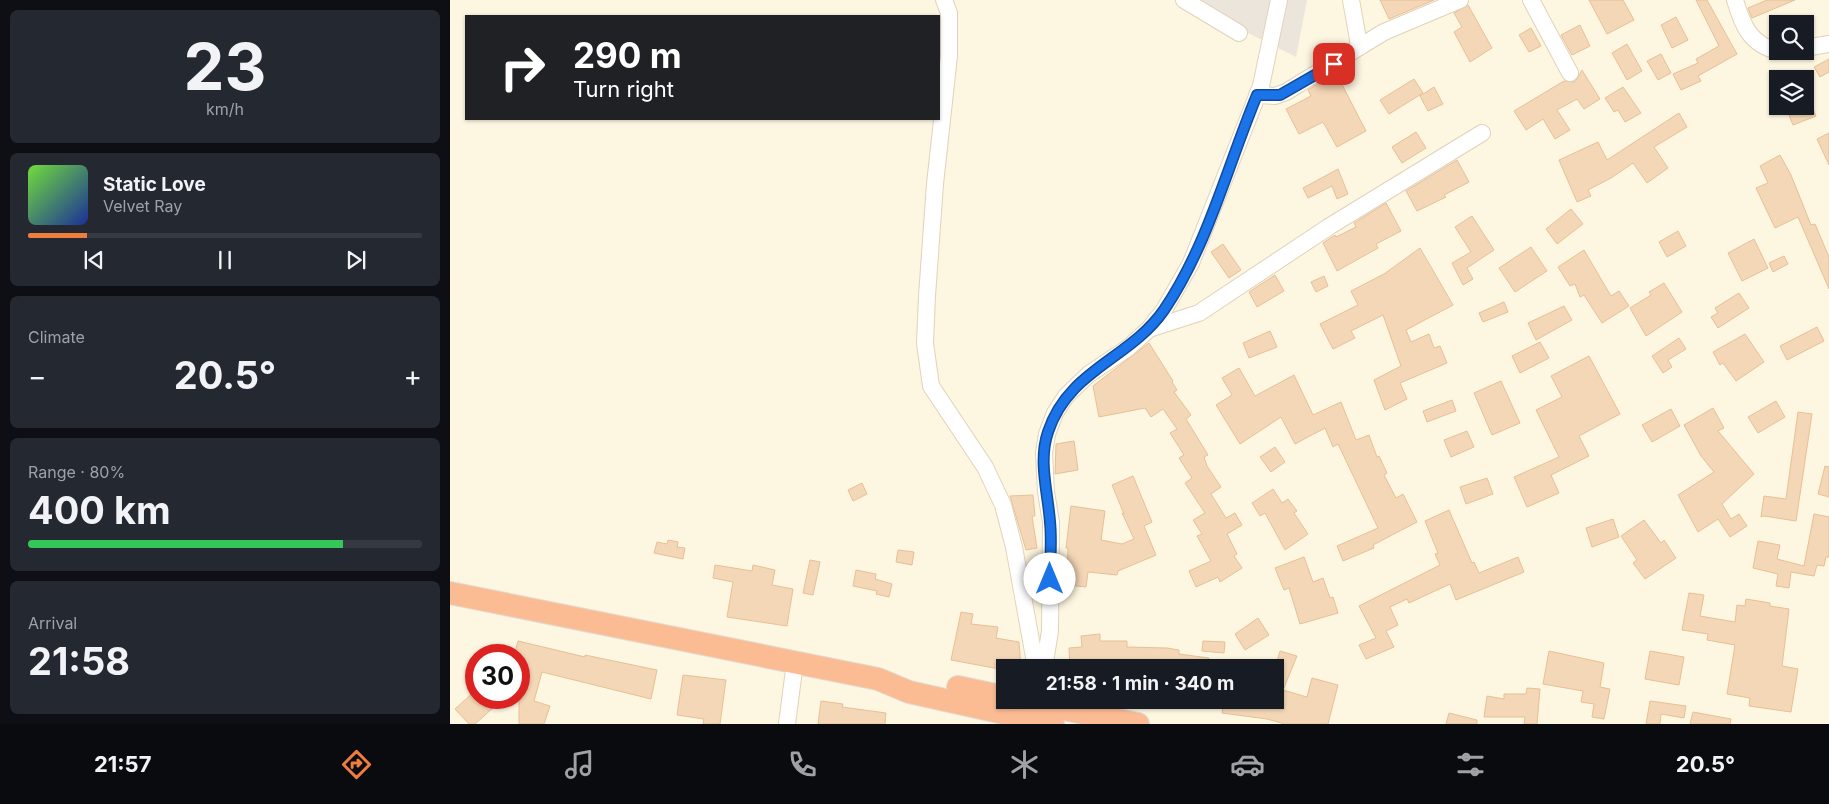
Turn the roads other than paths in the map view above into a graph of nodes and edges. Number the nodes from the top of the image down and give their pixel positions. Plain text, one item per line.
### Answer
1 (944, 0) edge
2 (1184, 0) edge
3 (1279, 0) edge
4 (1460, 0) edge
5 (1531, 0) edge
6 (1735, 0) edge
7 (1353, 1) edge
8 (1239, 33) dead end
9 (1829, 44) edge
10 (1359, 45) junction
11 (1814, 46) edge
12 (1769, 49) edge
13 (1570, 73) dead end
14 (1257, 95) junction
15 (1482, 133) dead end
16 (1149, 330) junction
17 (450, 593) edge
18 (1034, 659) edge
19 (1045, 659) edge
20 (795, 662) junction
21 (878, 679) junction
22 (996, 695) edge
23 (1041, 710) edge
24 (787, 724) edge
25 (1138, 724) edge

1 - 18 street
2 - 8 street
3 - 14 street
4 - 10 street
5 - 13 street
6 - 12 street
7 - 10 street
9 - 11 street
10 - 14 street
14 - 16 street
15 - 16 street
16 - 19 street
17 - 20 highway
20 - 21 highway
20 - 24 street
21 - 22 highway
21 - 23 highway
23 - 25 highway

